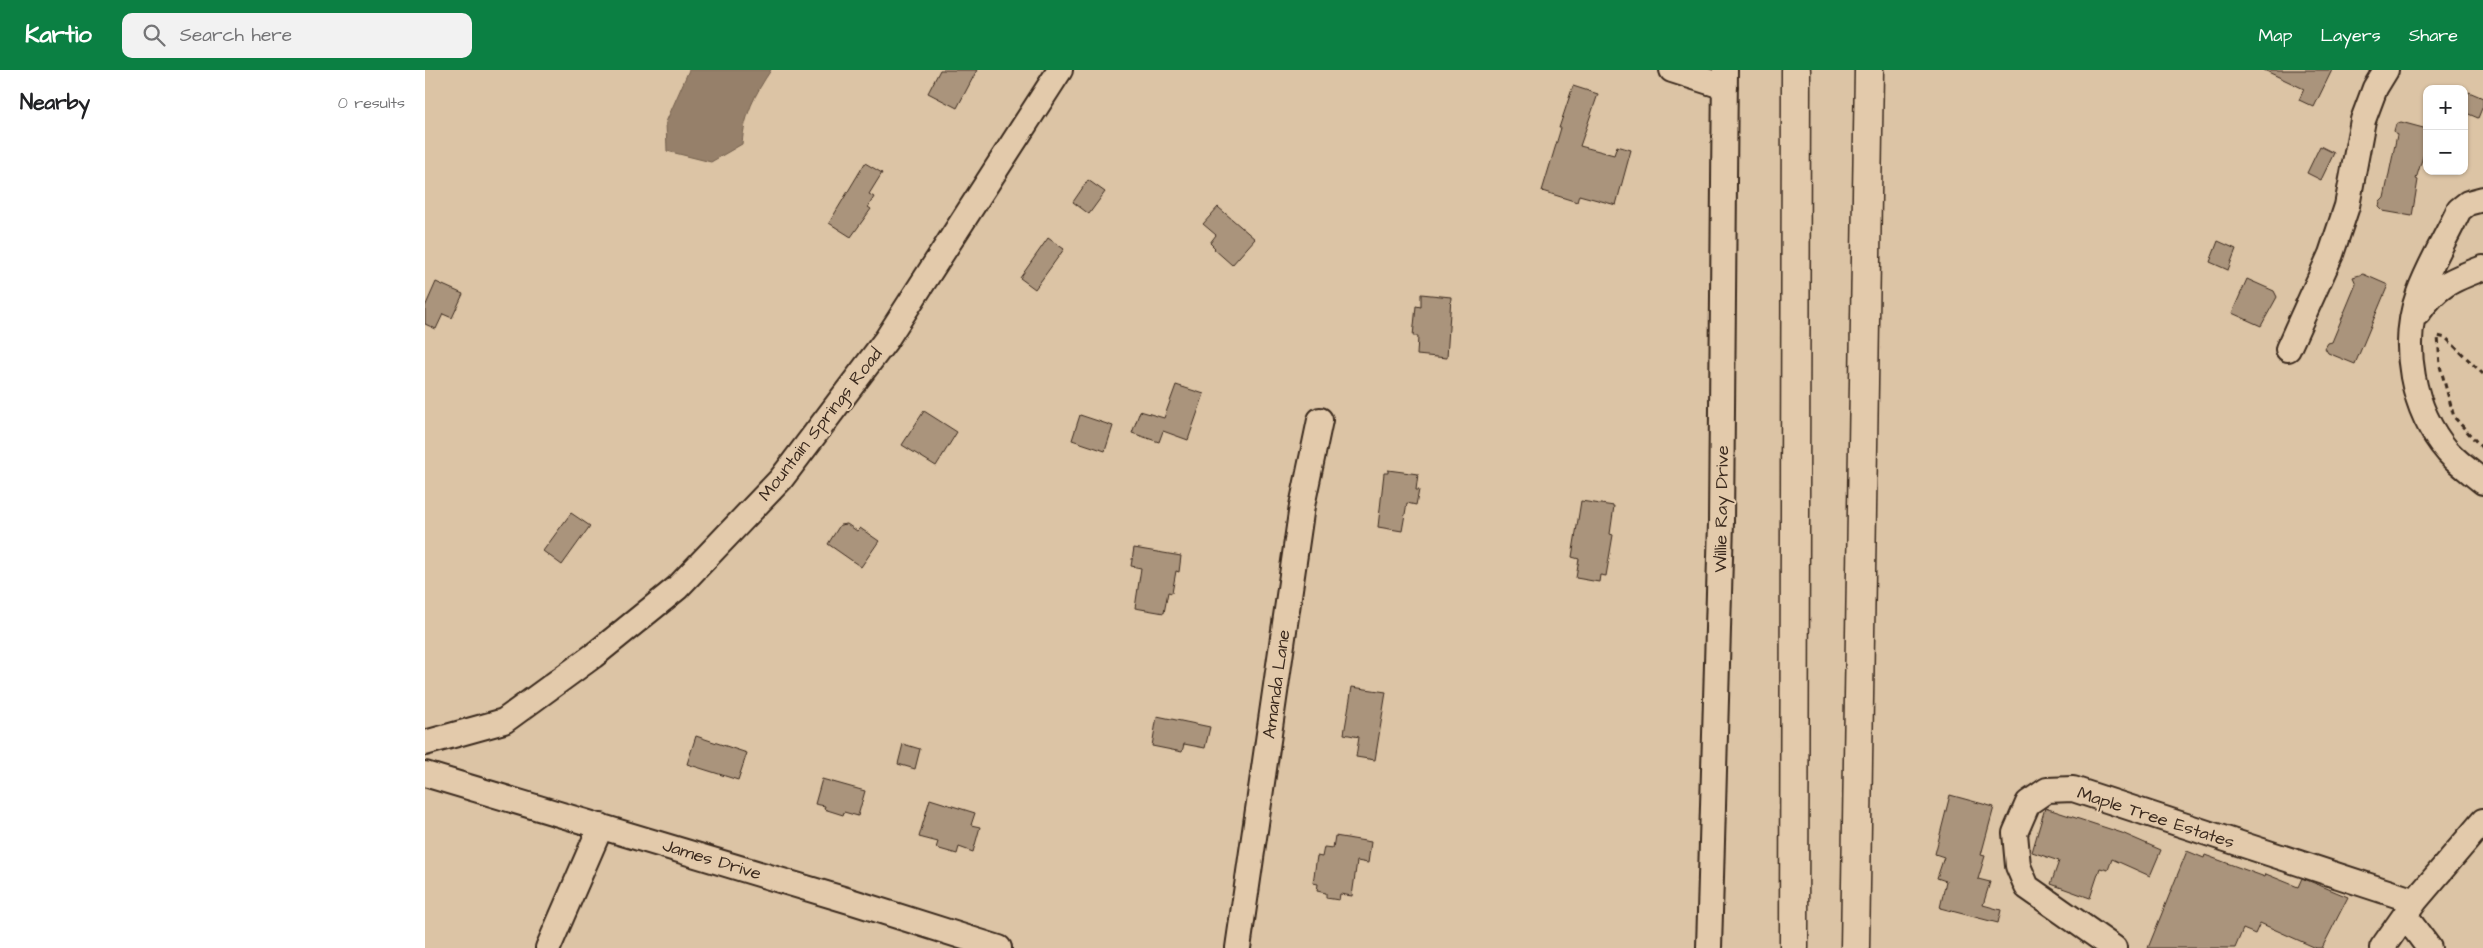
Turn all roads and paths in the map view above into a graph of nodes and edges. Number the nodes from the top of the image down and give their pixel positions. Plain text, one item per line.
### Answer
1 (1060, 70) edge
2 (1672, 70) edge
3 (1796, 70) edge
4 (1869, 70) edge
5 (2386, 70) edge
6 (1725, 78) edge
7 (2483, 199) edge
8 (2483, 268) edge
9 (2412, 321) junction
10 (2288, 349) dead end
11 (2483, 374) edge
12 (1320, 420) dead end
13 (2483, 449) edge
14 (2483, 482) edge
15 (425, 743) edge
16 (425, 774) edge
17 (2483, 820) edge
18 (601, 826) junction
19 (2410, 908) junction
20 (548, 948) edge
21 (999, 948) edge
22 (1238, 948) edge
23 (1709, 948) edge
24 (1794, 948) edge
25 (1855, 948) edge
26 (2114, 948) edge
27 (2382, 948) edge
28 (2429, 948) edge

1 - 15 street, Mountain Springs Road
2 - 6 street
3 - 24 highway
4 - 25 highway
5 - 10 street
6 - 23 street, Willie Ray Drive
7 - 9 street
8 - 9 street
9 - 14 street
11 - 13 path
12 - 22 street, Amanda Lane
16 - 18 street, James Drive
17 - 19 street
18 - 20 street
18 - 21 street, James Drive
19 - 26 street, Maple Tree Estates
19 - 27 street
19 - 28 street

